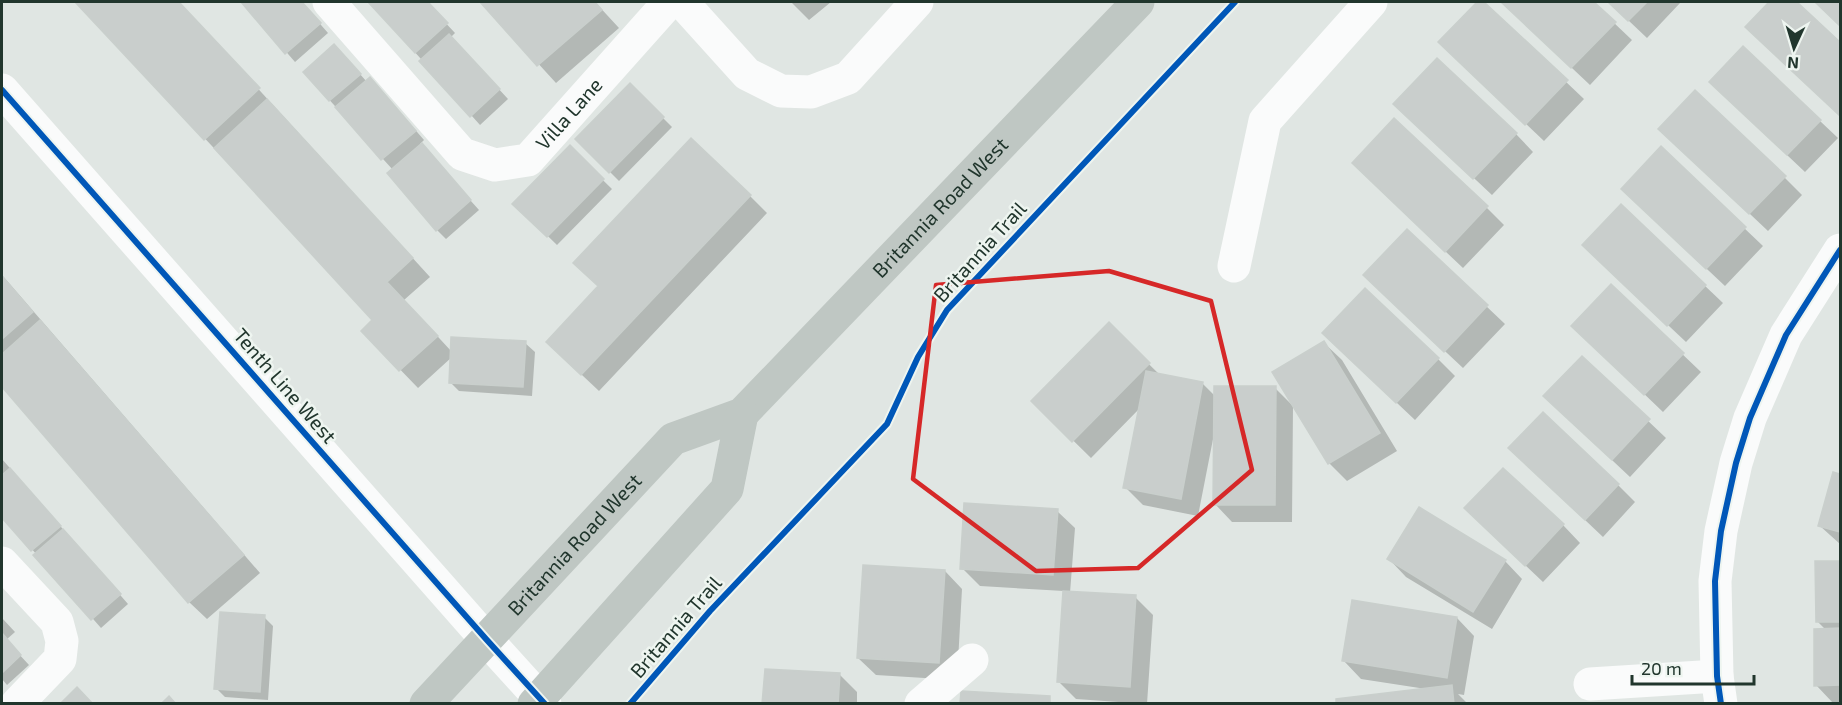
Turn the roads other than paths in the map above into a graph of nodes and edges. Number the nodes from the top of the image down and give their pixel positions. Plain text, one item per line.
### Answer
1 (329, 2) edge
2 (669, 2) edge
3 (682, 2) edge
4 (917, 2) edge
5 (1137, 2) edge
6 (1371, 2) edge
7 (2, 90) edge
8 (1840, 250) edge
9 (1234, 266) dead end
10 (742, 414) junction
11 (2, 563) edge
12 (486, 639) junction
13 (972, 660) dead end
14 (1590, 684) dead end
15 (1719, 690) edge
16 (540, 701) edge
17 (17, 704) edge
18 (426, 704) edge
19 (921, 704) edge

1 - 2 street, Villa Lane
3 - 4 street
5 - 10 main road, Britannia Road West
6 - 9 street
7 - 12 street, Tenth Line West
8 - 15 street
10 - 12 main road, Britannia Road West
10 - 16 main road
11 - 17 street
12 - 16 street, Tenth Line West
12 - 18 main road, Britannia Road West
13 - 19 street
14 - 15 street

